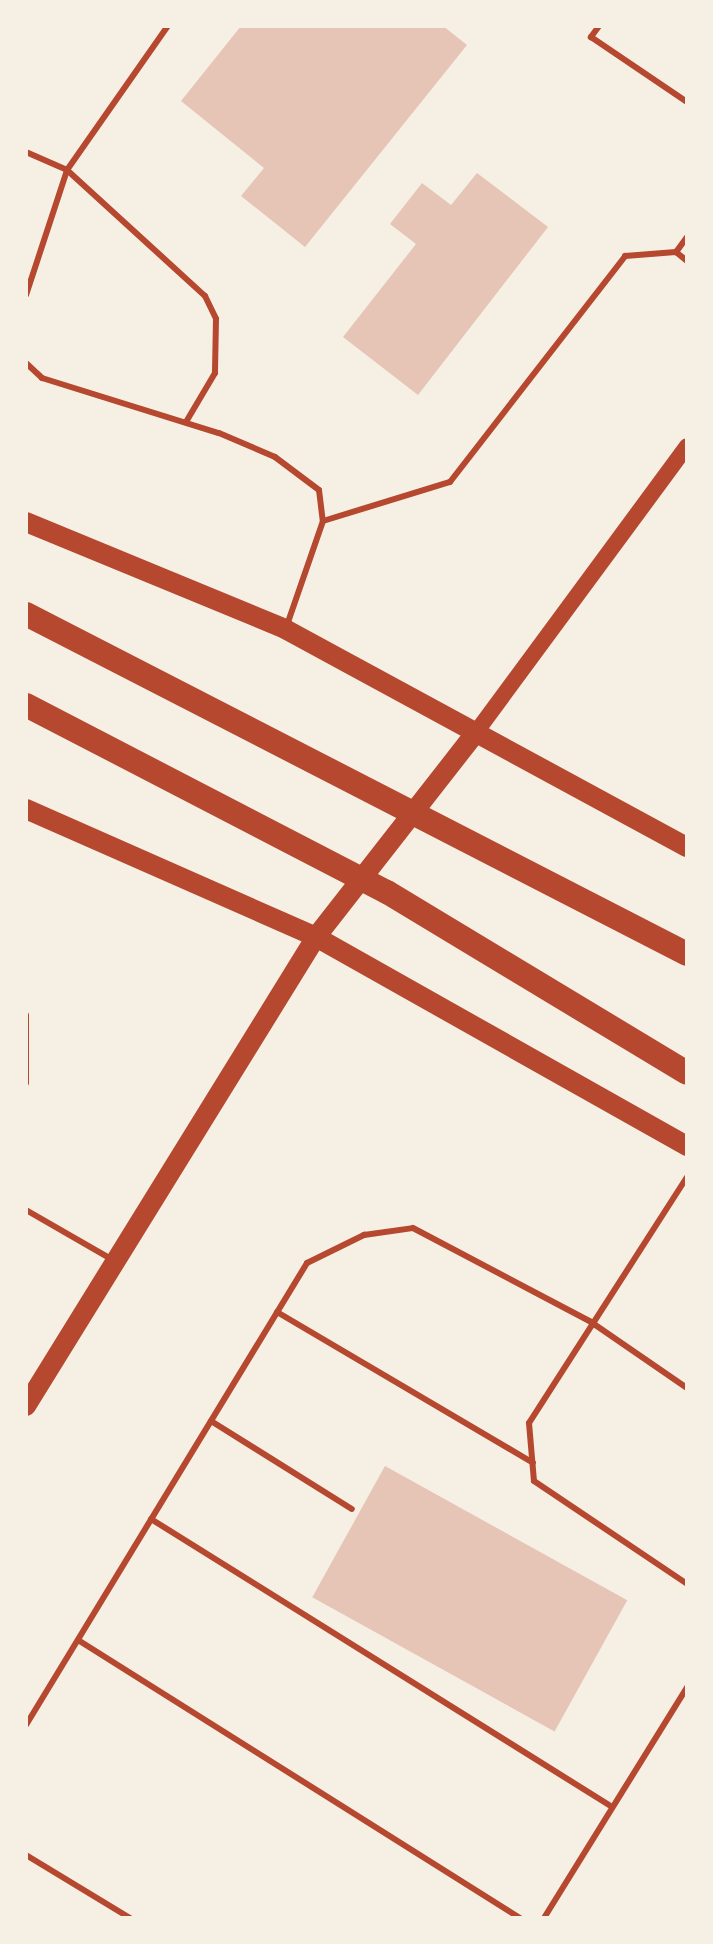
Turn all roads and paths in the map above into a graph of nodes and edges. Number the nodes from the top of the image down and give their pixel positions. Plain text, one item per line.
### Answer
1 (168, 26) edge
2 (599, 26) edge
3 (687, 102) edge
4 (26, 152) edge
5 (67, 170) junction
6 (687, 237) edge
7 (676, 252) junction
8 (687, 261) edge
9 (26, 295) edge
10 (26, 363) edge
11 (186, 422) junction
12 (687, 446) edge
13 (323, 521) junction
14 (26, 522) edge
15 (26, 614) edge
16 (285, 629) junction
17 (26, 705) edge
18 (474, 735) junction
19 (26, 809) edge
20 (687, 847) edge
21 (316, 937) junction
22 (687, 954) edge
23 (26, 1015) edge
24 (687, 1073) edge
25 (26, 1083) edge
26 (687, 1146) edge
27 (687, 1177) edge
28 (26, 1210) edge
29 (115, 1261) junction
30 (277, 1312) junction
31 (591, 1322) junction
32 (687, 1388) edge
33 (26, 1406) edge
34 (211, 1421) junction
35 (533, 1463) junction
36 (352, 1509) dead end
37 (151, 1519) junction
38 (687, 1584) edge
39 (78, 1640) junction
40 (687, 1687) edge
41 (26, 1725) edge
42 (609, 1805) junction
43 (26, 1855) edge
44 (130, 1918) edge
45 (520, 1918) edge
46 (544, 1918) edge

1 - 5 lane
2 - 3 lane
4 - 5 lane
5 - 9 lane
5 - 11 lane
6 - 7 lane
7 - 8 lane
7 - 13 lane
10 - 11 lane
11 - 13 lane
12 - 18 main road
13 - 16 lane
14 - 16 main road
15 - 22 highway
16 - 18 main road
17 - 24 highway
18 - 20 main road
18 - 21 main road
19 - 21 main road
21 - 26 main road
21 - 29 main road
23 - 25 lane
27 - 31 lane
28 - 29 lane
29 - 33 main road
30 - 31 lane
30 - 34 lane
30 - 35 lane
31 - 32 lane
31 - 35 lane
34 - 36 lane
34 - 37 lane
35 - 38 lane
37 - 39 lane
37 - 42 lane
39 - 41 lane
39 - 45 lane
40 - 42 lane
42 - 46 lane
43 - 44 lane

